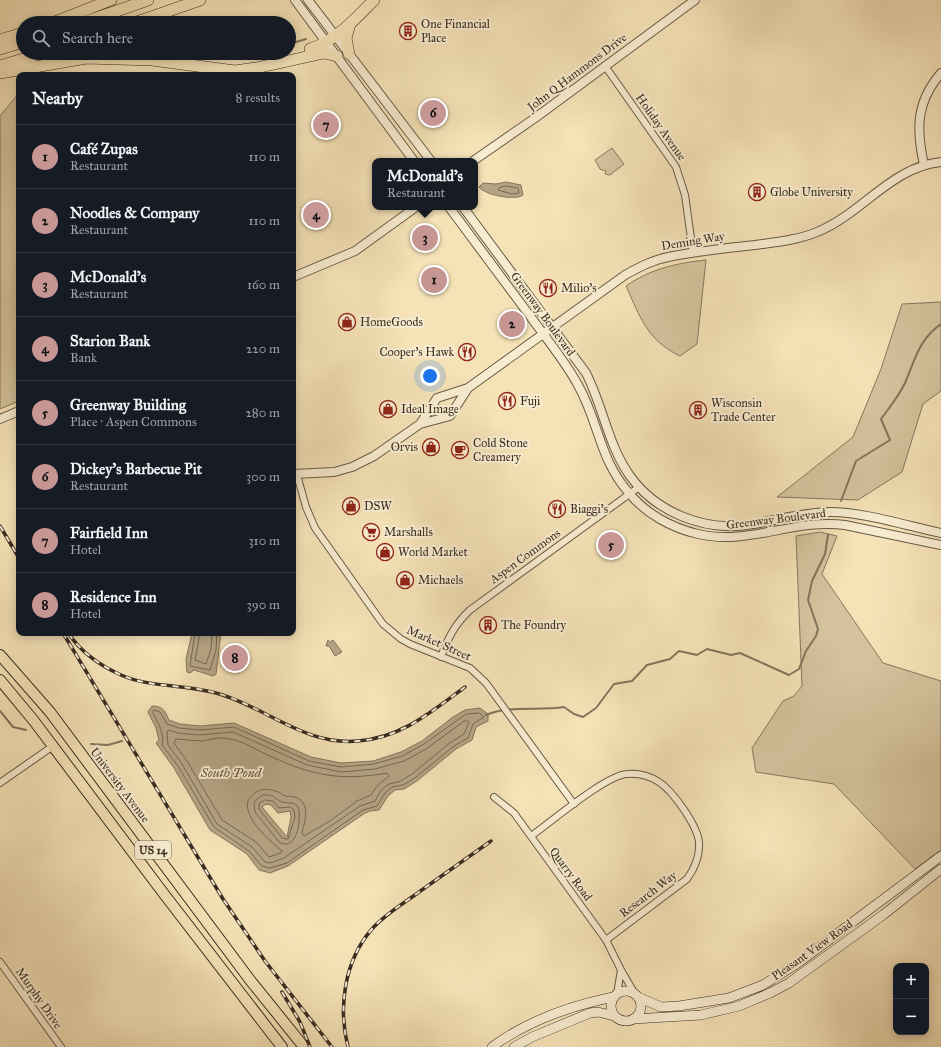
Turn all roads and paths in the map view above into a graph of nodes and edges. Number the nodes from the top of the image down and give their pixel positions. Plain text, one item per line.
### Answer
1 (111, 0) edge
2 (148, 0) edge
3 (200, 0) edge
4 (295, 0) edge
5 (308, 0) edge
6 (374, 0) edge
7 (695, 0) edge
8 (70, 16) edge
9 (102, 16) edge
10 (154, 16) edge
11 (350, 24) junction
12 (16, 35) edge
13 (331, 39) junction
14 (0, 40) edge
15 (16, 44) edge
16 (0, 49) edge
17 (296, 52) edge
18 (349, 54) junction
19 (337, 56) junction
20 (296, 59) edge
21 (20, 60) edge
22 (75, 60) edge
23 (152, 60) edge
24 (273, 60) edge
25 (292, 60) edge
26 (0, 66) edge
27 (605, 66) junction
28 (228, 69) junction
29 (0, 73) edge
30 (941, 73) edge
31 (412, 158) edge
32 (429, 158) edge
33 (478, 158) edge
34 (941, 162) edge
35 (924, 165) junction
36 (412, 210) edge
37 (451, 210) edge
38 (465, 210) edge
39 (693, 252) junction
40 (296, 276) edge
41 (552, 327) junction
42 (543, 334) junction
43 (468, 388) junction
44 (16, 412) edge
45 (0, 419) edge
46 (420, 424) junction
47 (296, 475) edge
48 (296, 478) edge
49 (639, 487) junction
50 (630, 494) junction
51 (941, 533) edge
52 (941, 545) edge
53 (0, 655) edge
54 (441, 657) junction
55 (0, 680) edge
56 (53, 746) junction
57 (0, 783) edge
58 (494, 797) dead end
59 (574, 804) junction
60 (530, 836) junction
61 (941, 856) edge
62 (941, 869) edge
63 (606, 940) junction
64 (0, 962) edge
65 (621, 970) junction
66 (636, 995) junction
67 (615, 996) junction
68 (614, 1016) junction
69 (633, 1019) junction
70 (60, 1047) edge
71 (282, 1047) edge
72 (304, 1047) edge
73 (492, 1047) edge
74 (514, 1047) edge

1 - 8 highway
2 - 9 highway
3 - 10 highway
4 - 13 street
5 - 13 street
6 - 11 highway
7 - 27 street, John Q Hammons Drive
11 - 13 highway
11 - 18 highway
12 - 14 highway
13 - 17 highway
13 - 18 street
13 - 19 street
15 - 16 highway
18 - 32 street
19 - 20 highway
19 - 31 street
21 - 26 highway
22 - 29 highway
23 - 28 highway
24 - 28 highway
25 - 28 highway
27 - 33 street, John Q Hammons Drive
27 - 39 street, Holiday Avenue
30 - 35 street
34 - 35 street, Deming Way
35 - 39 street, Deming Way
36 - 40 street
37 - 42 street, Greenway Boulevard
38 - 41 street, Greenway Boulevard
39 - 41 street, Deming Way
41 - 42 street, Deming Way
41 - 49 street, Greenway Boulevard
42 - 43 street, Deming Way
42 - 50 street, Greenway Boulevard
43 - 46 street, Deming Way
43 - 46 street, Deming Way
44 - 45 street
46 - 47 street, Deming Way
48 - 54 street, Market Street
49 - 50 street, Aspen Commons
49 - 51 street, Greenway Boulevard
50 - 52 street, Greenway Boulevard
50 - 54 street, Aspen Commons
53 - 72 main road, University Avenue / US 14
54 - 59 street, Market Street
55 - 56 main road, US 14
56 - 57 street
56 - 71 main road, US 14
58 - 60 street, Quarry Road
59 - 60 street, Research Way
59 - 63 street, Research Way
60 - 63 street, Quarry Road
61 - 66 main road, Pleasant View Road
62 - 69 main road, Pleasant View Road
63 - 65 street, Quarry Road
64 - 70 street, Murphy Drive
65 - 66 street, Quarry Road
65 - 67 street
66 - 67 main road
66 - 69 main road
67 - 68 main road
67 - 73 main road
68 - 69 main road
68 - 74 main road

